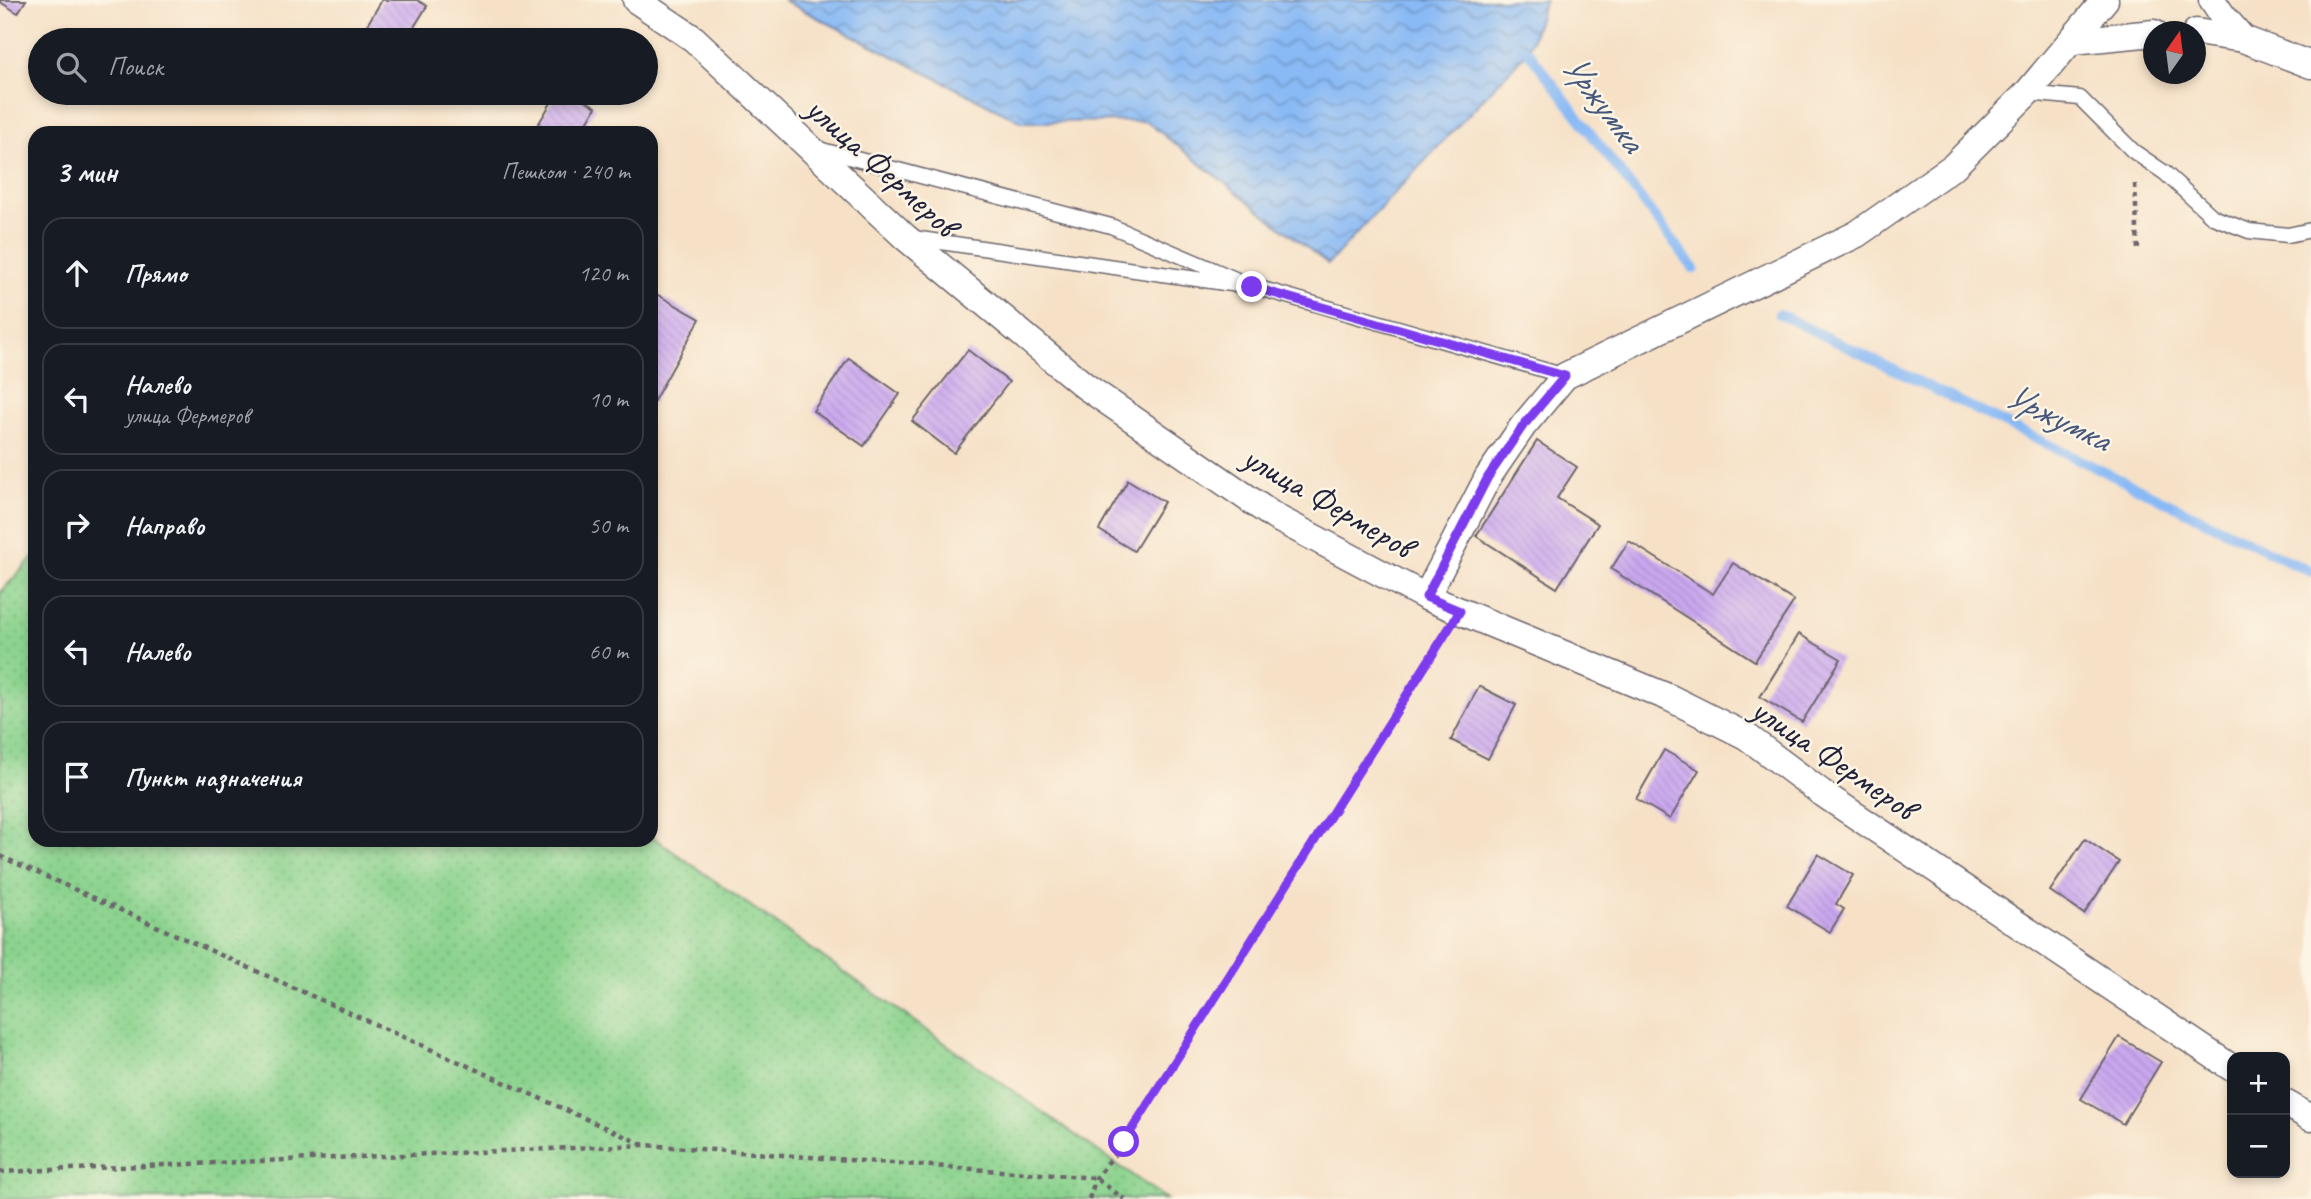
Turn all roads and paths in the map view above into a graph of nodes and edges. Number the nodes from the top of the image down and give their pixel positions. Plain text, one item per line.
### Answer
1 (636, 0) edge
2 (2105, 0) edge
3 (2212, 0) edge
4 (2143, 34) edge
5 (2206, 34) edge
6 (2243, 39) junction
7 (2072, 41) junction
8 (2311, 65) edge
9 (2027, 93) junction
10 (808, 146) junction
11 (2133, 151) junction
12 (2311, 230) edge
13 (905, 237) junction
14 (2138, 251) dead end
15 (1252, 287) junction
16 (1565, 376) junction
17 (1426, 597) junction
18 (1460, 611) junction
19 (0, 856) edge
20 (2227, 1065) edge
21 (2290, 1106) edge
22 (2311, 1118) edge
23 (645, 1145) junction
24 (0, 1172) edge
25 (1096, 1178) junction
26 (1089, 1199) edge
27 (1125, 1199) edge

1 - 10 street, улица Фермеров
2 - 7 street
3 - 6 street
4 - 7 street
5 - 6 street
6 - 8 street
7 - 9 street
9 - 11 lane
9 - 16 street
10 - 13 street, улица Фермеров
10 - 15 lane
11 - 12 lane
11 - 14 path
13 - 15 lane
13 - 17 street, улица Фермеров
15 - 16 lane
16 - 17 street
17 - 18 street, улица Фермеров
18 - 20 street, улица Фермеров
18 - 25 path
19 - 23 path
21 - 22 street
23 - 24 path
23 - 25 path
25 - 26 path
25 - 27 path

